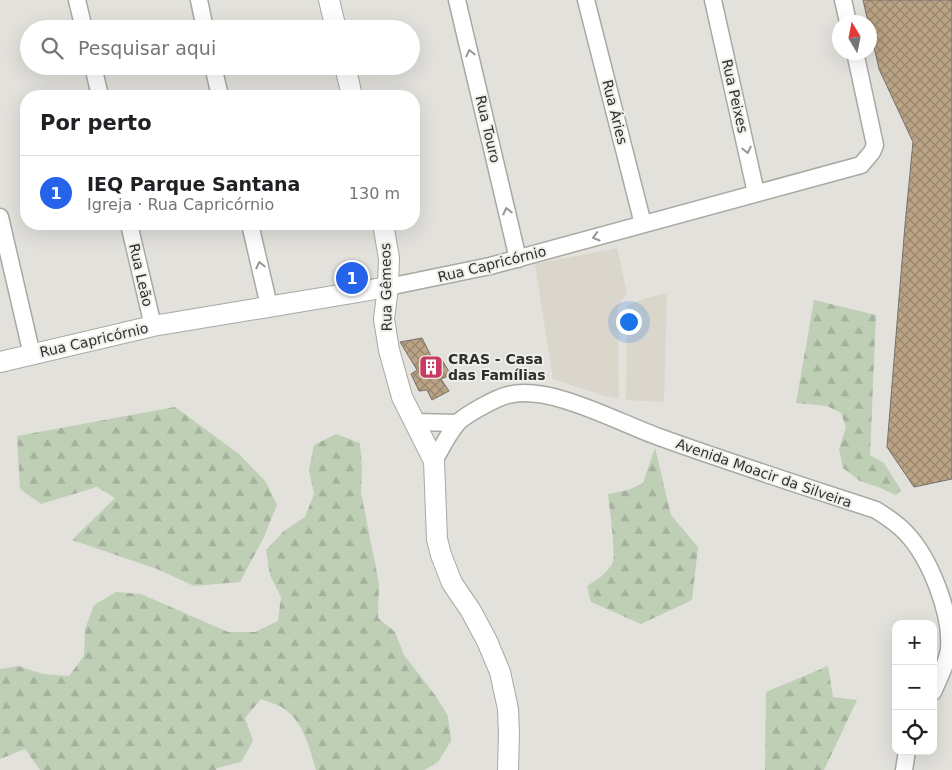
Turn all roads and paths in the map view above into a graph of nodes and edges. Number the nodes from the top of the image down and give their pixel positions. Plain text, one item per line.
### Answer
1 (77, 0) edge
2 (199, 0) edge
3 (329, 0) edge
4 (457, 0) edge
5 (586, 0) edge
6 (713, 0) edge
7 (843, 0) edge
8 (846, 15) edge
9 (82, 20) edge
10 (203, 20) edge
11 (334, 20) edge
12 (857, 60) edge
13 (95, 75) edge
14 (215, 75) edge
15 (347, 75) edge
16 (99, 90) edge
17 (219, 90) edge
18 (351, 90) edge
19 (756, 193) junction
20 (0, 217) edge
21 (643, 224) junction
22 (131, 230) edge
23 (251, 230) edge
24 (384, 230) edge
25 (518, 259) junction
26 (388, 287) junction
27 (269, 306) junction
28 (153, 326) junction
29 (32, 355) junction
30 (0, 362) edge
31 (414, 422) junction
32 (457, 423) junction
33 (434, 461) junction
34 (937, 683) edge
35 (906, 755) edge
36 (508, 770) edge
37 (904, 770) edge

1 - 9 street
2 - 10 street
3 - 11 street
25 -> 4 street, Rua Touro
5 - 21 street, Rua Áries
6 -> 19 street, Rua Peixes
7 - 8 street
12 - 19 street, Rua Capricórnio
13 - 16 street
14 - 17 street
15 - 18 street
19 - 21 street, Rua Capricórnio
20 - 29 street
21 -> 25 street, Rua Capricórnio
22 - 28 street, Rua Leão
27 -> 23 street
24 - 26 street, Rua Gêmeos
25 - 26 street, Rua Capricórnio
26 - 27 street, Rua Capricórnio
26 - 31 street, Rua Gêmeos
27 - 28 street, Rua Capricórnio
28 - 29 street, Rua Capricórnio
29 - 30 street, Rua Capricórnio
31 - 32 street
31 - 33 street, Rua Gêmeos
32 - 33 street, Avenida Moacir da Silveira
32 - 34 street, Avenida Moacir da Silveira
33 - 36 street
35 - 37 street

